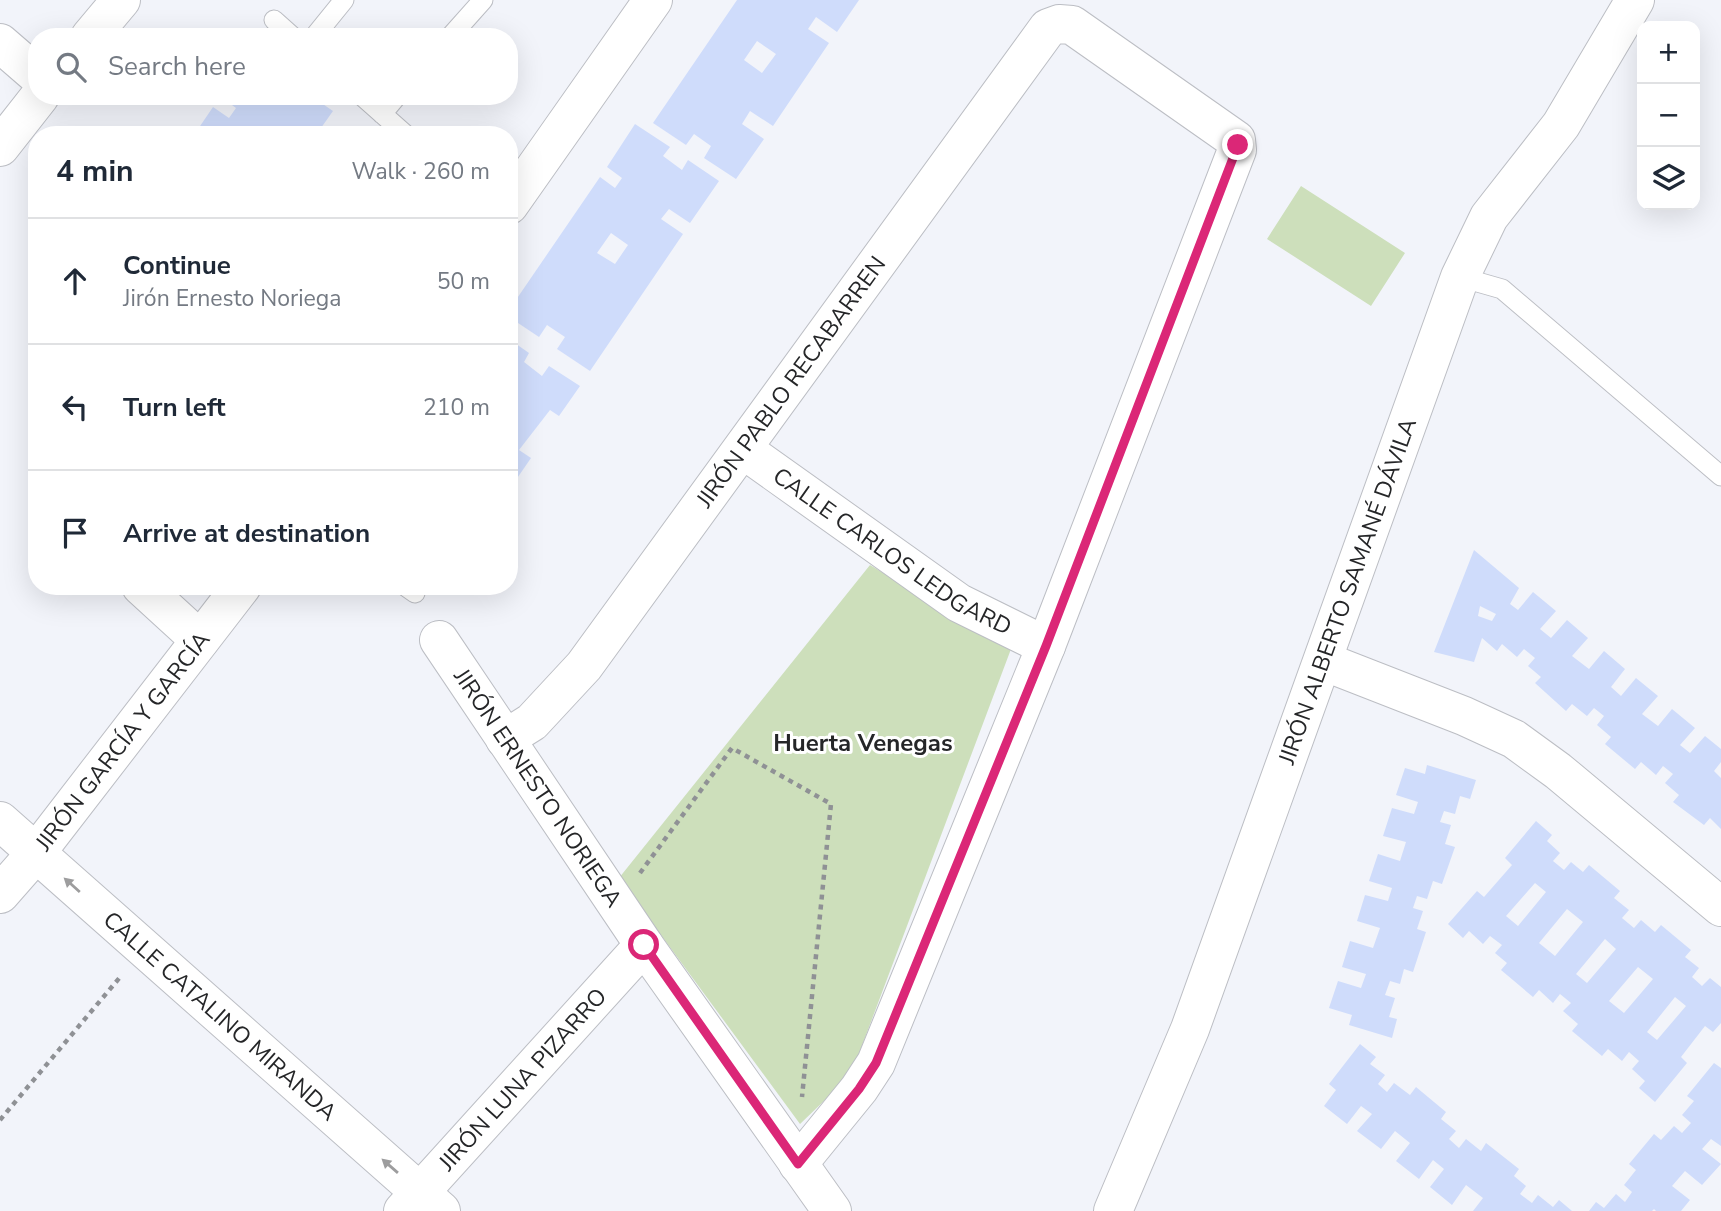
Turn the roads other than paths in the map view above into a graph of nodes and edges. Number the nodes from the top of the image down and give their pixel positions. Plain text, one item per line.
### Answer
1 (121, 0) edge
2 (344, 0) edge
3 (483, 0) edge
4 (653, 0) edge
5 (1635, 0) edge
6 (274, 20) dead end
7 (98, 28) edge
8 (283, 28) edge
9 (321, 28) edge
10 (458, 28) edge
11 (0, 43) edge
12 (28, 67) edge
13 (33, 105) edge
14 (372, 105) edge
15 (390, 105) edge
16 (382, 114) junction
17 (396, 126) edge
18 (0, 147) edge
19 (518, 192) edge
20 (1460, 277) junction
21 (744, 450) junction
22 (1721, 476) edge
23 (151, 595) edge
24 (235, 595) edge
25 (200, 640) junction
26 (439, 640) dead end
27 (1046, 646) junction
28 (1323, 660) junction
29 (505, 739) junction
30 (0, 821) edge
31 (36, 853) junction
32 (0, 894) edge
33 (1721, 907) edge
34 (644, 945) junction
35 (798, 1164) junction
36 (421, 1205) edge
37 (832, 1211) edge
38 (1113, 1211) edge

1 - 7 street
2 - 9 lane
3 - 10 lane
4 - 19 street
5 - 20 street, JIRÓN ALBERTO SAMANÉ DÁVILA
6 - 8 lane
11 - 12 street
13 - 18 street
14 - 16 lane
15 - 16 lane
16 - 17 lane
20 - 22 lane
20 - 28 street, JIRÓN ALBERTO SAMANÉ DÁVILA
21 - 27 street, CALLE CARLOS LEDGARD
21 - 27 street, JIRÓN PABLO RECABARREN
21 - 29 street, JIRÓN PABLO RECABARREN
23 - 25 street
24 - 25 street, JIRÓN GARCÍA Y GARCÍA
25 - 31 street, JIRÓN GARCÍA Y GARCÍA
26 - 29 street, JIRÓN ERNESTO NORIEGA
27 - 35 street
28 - 33 street
28 - 38 street, JIRÓN ALBERTO SAMANÉ DÁVILA
29 - 34 street, JIRÓN ERNESTO NORIEGA
30 - 31 street, CALLE CATALINO MIRANDA
31 - 32 street, JIRÓN GARCÍA Y GARCÍA
36 -> 31 street, CALLE CATALINO MIRANDA
34 - 35 street, JIRÓN ERNESTO NORIEGA
34 - 36 street, JIRÓN LUNA PIZARRO
35 - 37 street, JIRÓN ERNESTO NORIEGA

